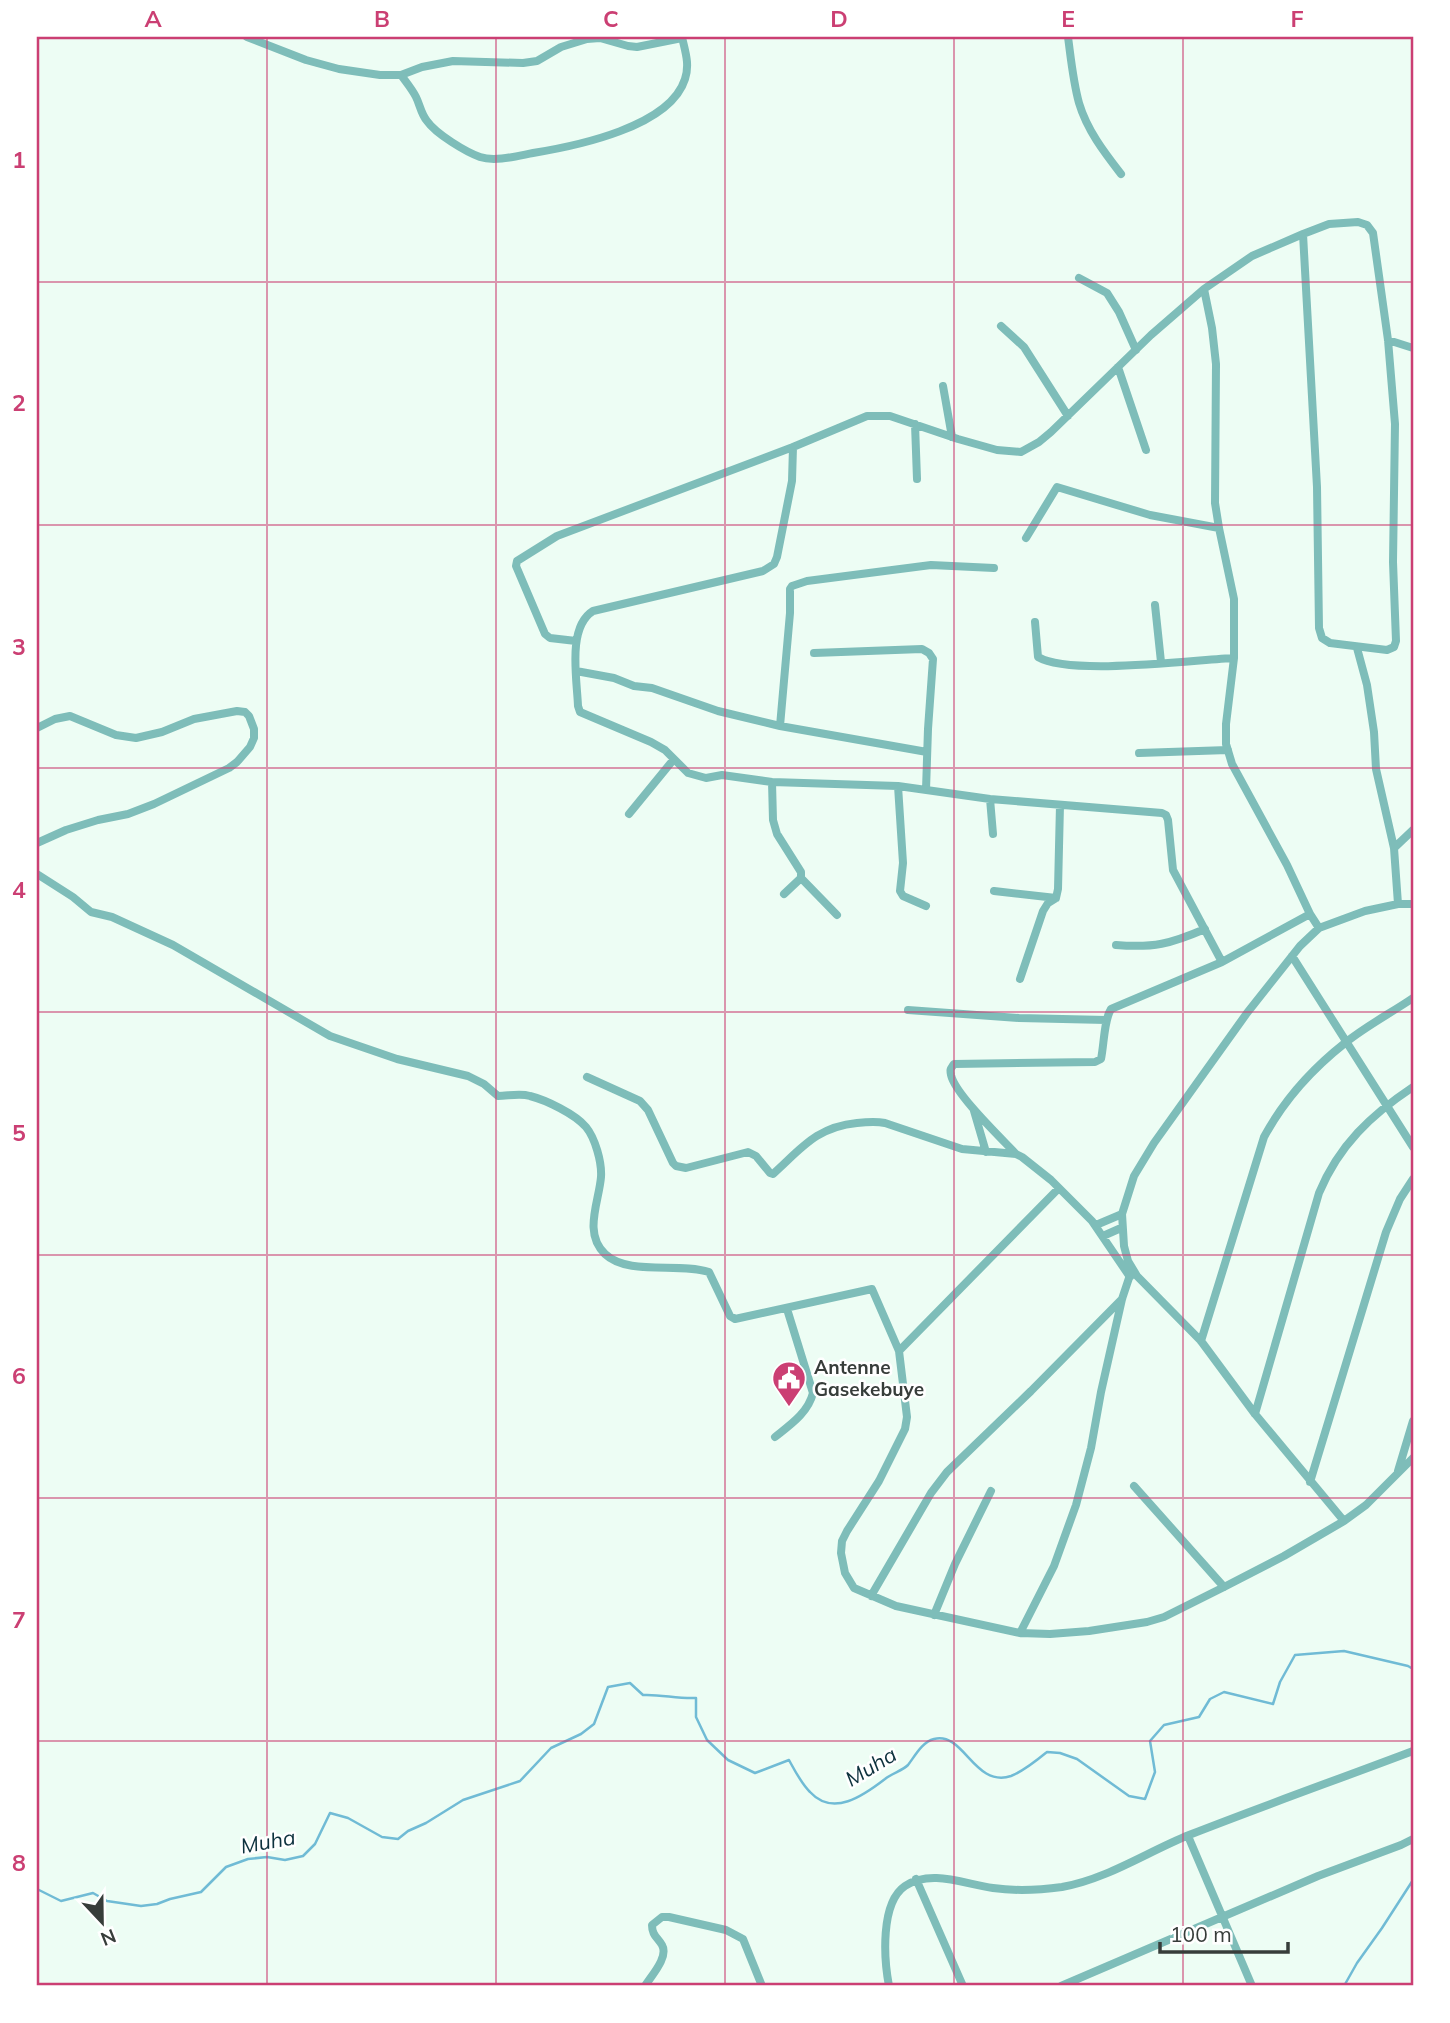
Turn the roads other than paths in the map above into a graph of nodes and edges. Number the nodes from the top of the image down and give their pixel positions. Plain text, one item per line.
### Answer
1 (247, 37) edge
2 (682, 37) edge
3 (1068, 37) edge
4 (401, 75) junction
5 (1121, 174) dead end
6 (1303, 234) junction
7 (1079, 278) dead end
8 (1204, 289) junction
9 (1001, 326) dead end
10 (1388, 340) junction
11 (1413, 348) edge
12 (1136, 350) junction
13 (1118, 368) junction
14 (943, 386) dead end
15 (1068, 416) junction
16 (915, 424) junction
17 (952, 437) junction
18 (793, 447) junction
19 (1146, 450) dead end
20 (917, 479) dead end
21 (1219, 528) junction
22 (1026, 538) dead end
23 (994, 568) dead end
24 (1154, 605) dead end
25 (1035, 622) dead end
26 (576, 641) junction
27 (1357, 648) junction
28 (814, 653) dead end
29 (1234, 658) junction
30 (1161, 662) junction
31 (576, 671) junction
32 (780, 726) junction
33 (37, 728) edge
34 (1228, 750) junction
35 (928, 752) junction
36 (1139, 753) dead end
37 (674, 760) junction
38 (772, 782) junction
39 (898, 786) junction
40 (926, 790) junction
41 (990, 799) junction
42 (1060, 805) junction
43 (629, 814) dead end
44 (1413, 830) edge
45 (993, 834) dead end
46 (37, 842) edge
47 (1394, 848) junction
48 (37, 874) edge
49 (801, 878) junction
50 (994, 891) dead end
51 (784, 894) dead end
52 (1056, 898) junction
53 (1398, 904) junction
54 (1413, 904) edge
55 (926, 906) dead end
56 (1310, 914) junction
57 (837, 915) dead end
58 (1319, 928) junction
59 (1205, 929) junction
60 (1116, 946) dead end
61 (1292, 956) junction
62 (1222, 962) junction
63 (1020, 979) dead end
64 (1413, 998) edge
65 (908, 1010) dead end
66 (1106, 1020) junction
67 (1346, 1042) junction
68 (587, 1077) dead end
69 (1413, 1087) edge
70 (1385, 1106) junction
71 (973, 1108) junction
72 (1413, 1147) edge
73 (986, 1152) junction
74 (1016, 1154) junction
75 (1413, 1179) edge
76 (1059, 1188) junction
77 (1122, 1214) junction
78 (1096, 1225) junction
79 (1122, 1228) junction
80 (1103, 1236) junction
81 (1131, 1273) junction
82 (1122, 1299) junction
83 (787, 1309) junction
84 (1201, 1341) junction
85 (899, 1351) junction
86 (1255, 1414) junction
87 (1413, 1421) edge
88 (775, 1437) dead end
89 (1413, 1458) edge
90 (1397, 1476) junction
91 (1310, 1482) junction
92 (1134, 1486) dead end
93 (991, 1491) dead end
94 (1344, 1521) junction
95 (1224, 1587) junction
96 (871, 1596) junction
97 (934, 1615) junction
98 (1020, 1633) junction
99 (1413, 1751) edge
100 (1188, 1836) junction
101 (1413, 1839) edge
102 (916, 1879) junction
103 (1222, 1916) junction
104 (645, 1986) edge
105 (762, 1986) edge
106 (889, 1986) edge
107 (963, 1986) edge
108 (1061, 1986) edge
109 (1252, 1986) edge

1 - 4 street
2 - 4 street
2 - 4 street
3 - 5 street
6 - 8 street
6 - 10 street
6 - 27 street
7 - 12 street
8 - 12 street
8 - 21 street
9 - 15 street
10 - 11 street
10 - 27 street
12 - 13 street
13 - 15 street
13 - 19 street
14 - 17 street
15 - 17 street
16 - 17 street
16 - 18 street
16 - 20 street
18 - 26 street
18 - 26 street
21 - 22 street
21 - 29 street
23 - 32 street
24 - 30 street
25 - 30 street
26 - 31 street
27 - 47 street
28 - 35 street
29 - 30 street
29 - 34 street
31 - 32 street
31 - 37 street
32 - 35 street
33 - 46 street
34 - 36 street
34 - 56 street
35 - 40 street
37 - 38 street
37 - 43 street
38 - 39 street
38 - 49 street
39 - 40 street
39 - 55 street
40 - 41 street
41 - 42 street
41 - 45 street
42 - 52 street
42 - 59 street
44 - 47 street
47 - 53 street
48 - 83 street
49 - 51 street
49 - 57 street
50 - 52 street
52 - 63 street
53 - 54 street
53 - 58 street
56 - 58 street
56 - 62 street
58 - 61 street
59 - 60 street
59 - 62 street
61 - 67 street
61 - 77 street
62 - 66 street
64 - 67 street
65 - 66 street
66 - 71 street
67 - 70 street
67 - 84 street
68 - 73 street
69 - 70 street
70 - 72 street
70 - 86 street
71 - 73 street
71 - 74 street
73 - 74 street
74 - 76 street
75 - 91 street
76 - 78 street
76 - 85 street
77 - 78 street
77 - 79 street
78 - 80 street
79 - 80 street
79 - 81 street
80 - 81 street
81 - 82 street
81 - 84 street
82 - 96 street
82 - 98 street
83 - 85 street
83 - 88 street
84 - 86 street
85 - 96 street
86 - 91 street
87 - 90 street
89 - 90 street
90 - 94 street
91 - 94 street
92 - 95 street
93 - 97 street
94 - 95 street
95 - 98 street
96 - 97 street
97 - 98 street
99 - 100 street
100 - 102 street
100 - 103 street
101 - 103 street
102 - 106 street
102 - 107 street
103 - 108 street
103 - 109 street
104 - 105 street

